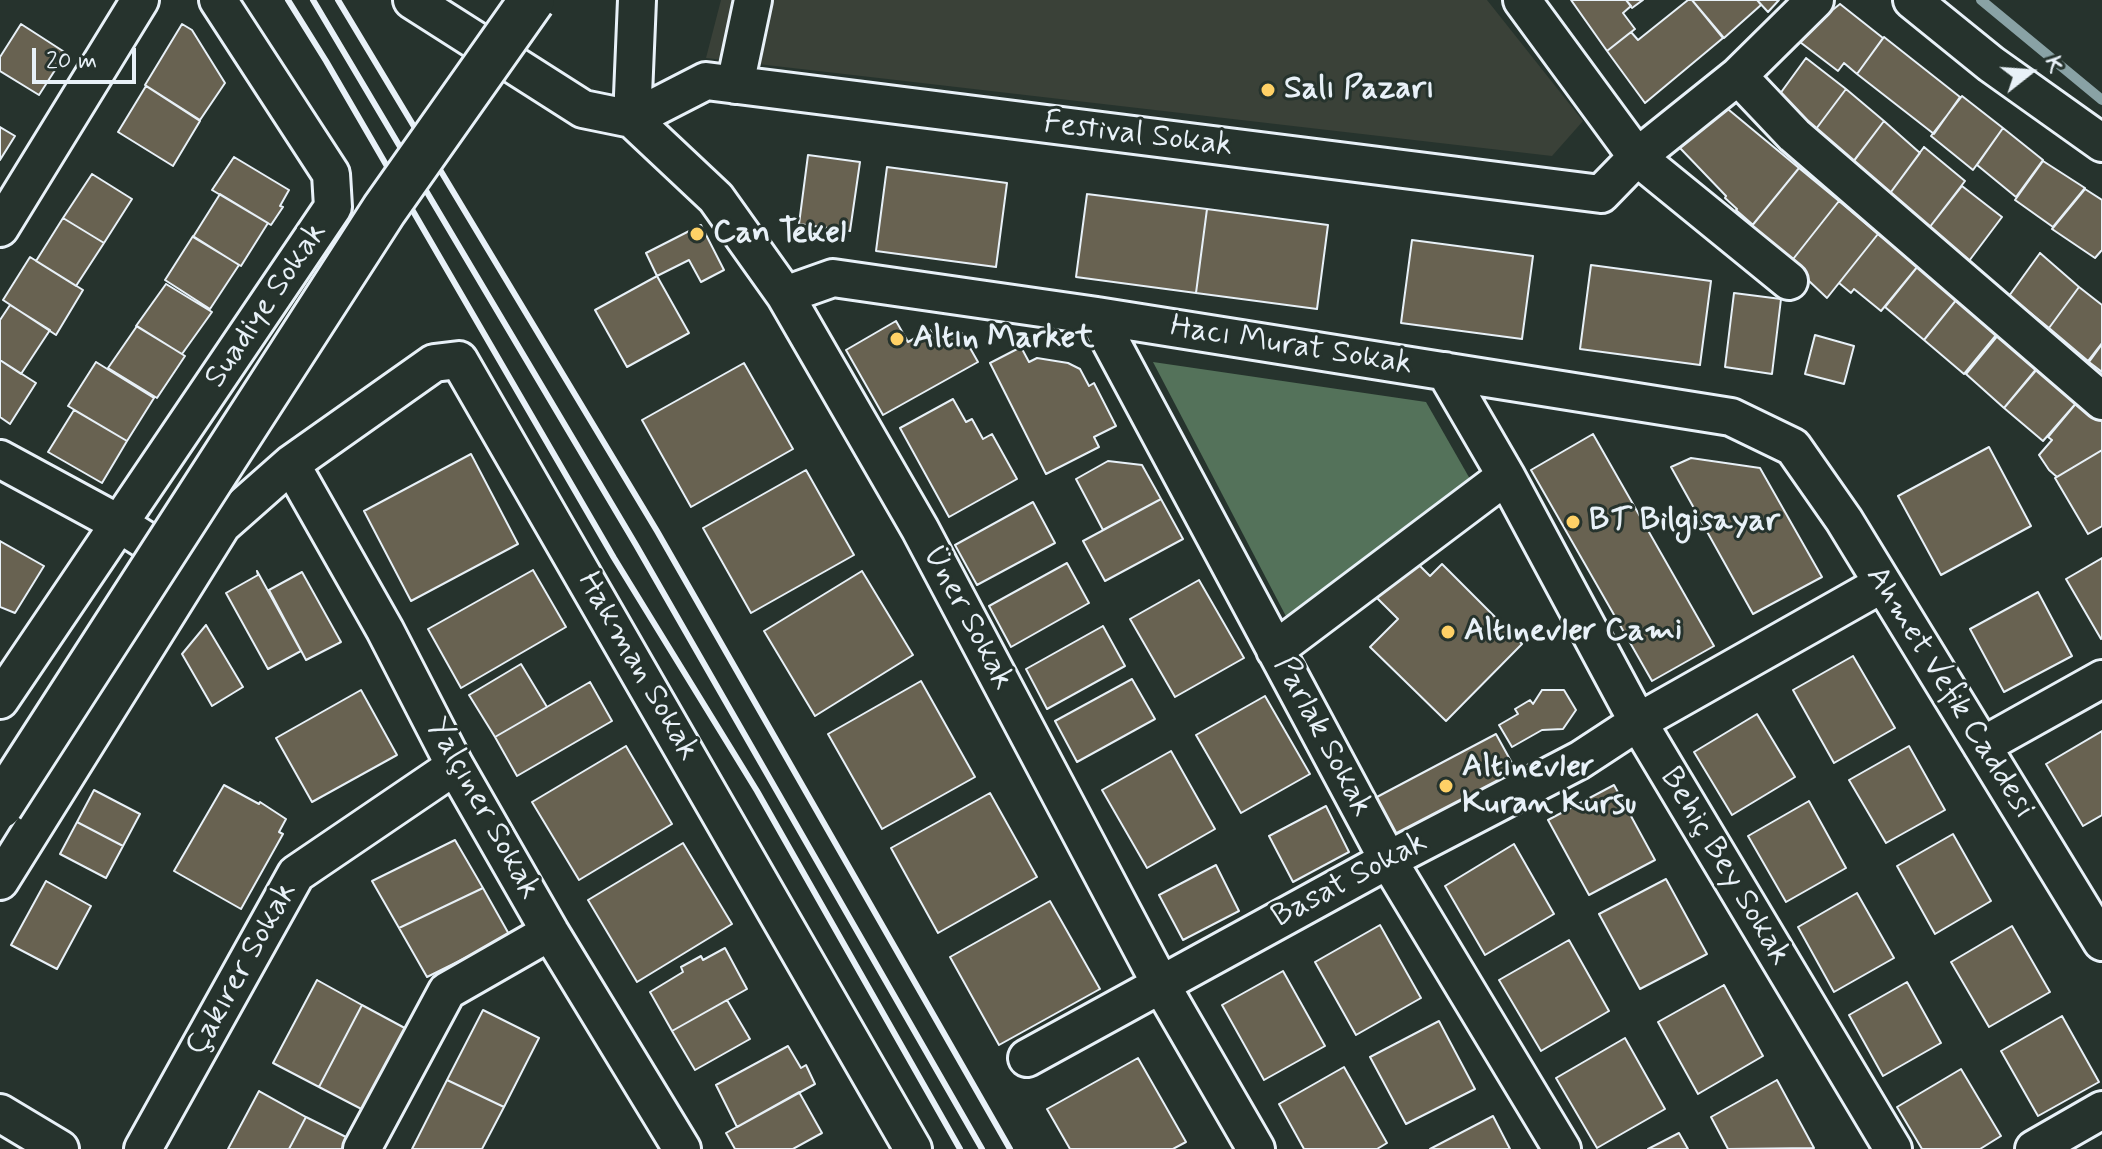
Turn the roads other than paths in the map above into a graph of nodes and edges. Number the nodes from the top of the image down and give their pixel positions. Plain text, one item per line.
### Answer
1 (140, 0) edge
2 (218, 0) edge
3 (412, 0) edge
4 (532, 0) edge
5 (637, 0) edge
6 (753, 0) edge
7 (1815, 0) edge
8 (1912, 0) edge
9 (1525, 1) edge
10 (1738, 76) junction
11 (735, 85) junction
12 (632, 119) junction
13 (2102, 143) edge
14 (1637, 157) junction
15 (0, 228) edge
16 (1789, 281) dead end
17 (785, 295) junction
18 (1097, 316) junction
19 (1445, 371) junction
20 (2102, 401) edge
21 (1793, 447) joint
22 (0, 459) edge
23 (291, 464) junction
24 (1506, 476) junction
25 (118, 523) junction
26 (193, 570) junction
27 (1882, 584) junction
28 (14, 650) edge
29 (1275, 650) junction
30 (2102, 679) edge
31 (0, 700) edge
32 (1638, 722) junction
33 (1982, 746) junction
34 (455, 766) junction
35 (0, 806) edge
36 (1388, 860) junction
37 (0, 881) edge
38 (550, 932) junction
39 (2102, 942) edge
40 (1160, 983) junction
41 (1027, 1058) dead end
42 (2102, 1110) edge
43 (0, 1113) edge
44 (908, 1147) edge
45 (60, 1149) edge
46 (143, 1149) edge
47 (362, 1149) edge
48 (682, 1149) edge
49 (1256, 1149) edge
50 (1562, 1149) edge
51 (1893, 1149) edge
52 (2034, 1149) edge

1 - 15 street
2 - 25 street, Suadiye Sokak
3 - 12 street
4 - 35 main road, bridge
5 - 12 street
6 - 11 street
7 - 10 street
8 - 13 street
9 - 14 street
10 - 14 street
10 - 20 street
11 - 12 street, Festival Sokak
11 - 14 street, Festival Sokak
12 - 17 street, Üner Sokak
14 - 16 street
17 - 18 street, Hacı Murat Sokak
17 - 40 street, Üner Sokak
18 - 19 street, Hacı Murat Sokak
18 - 29 street, Parlak Sokak
19 - 21 street, Hacı Murat Sokak
19 - 24 street, Behiç Bey Sokak
21 - 27 street, Ahmet Vefik Caddesi
22 - 25 street
23 - 26 street
23 - 34 street, Yalçıner Sokak
23 - 44 street, Hakman Sokak
24 - 29 street
24 - 32 street, Behiç Bey Sokak
25 - 26 street
25 - 28 street, Suadiye Sokak
26 - 37 street
27 - 32 street, Basat Sokak
27 - 33 street, Ahmet Vefik Caddesi
28 - 31 street, Suadiye Sokak
29 - 36 street, Parlak Sokak
30 - 33 street
32 - 36 street, Basat Sokak
32 - 51 street, Behiç Bey Sokak
33 - 39 street, Ahmet Vefik Caddesi
34 - 38 street, Yalçıner Sokak
34 - 46 street, Çakırer Sokak
36 - 40 street, Basat Sokak
36 - 50 street, Parlak Sokak
38 - 47 street
38 - 48 street, Yalçıner Sokak
40 - 41 street, Basat Sokak
40 - 49 street, Üner Sokak
42 - 52 street
43 - 45 street

